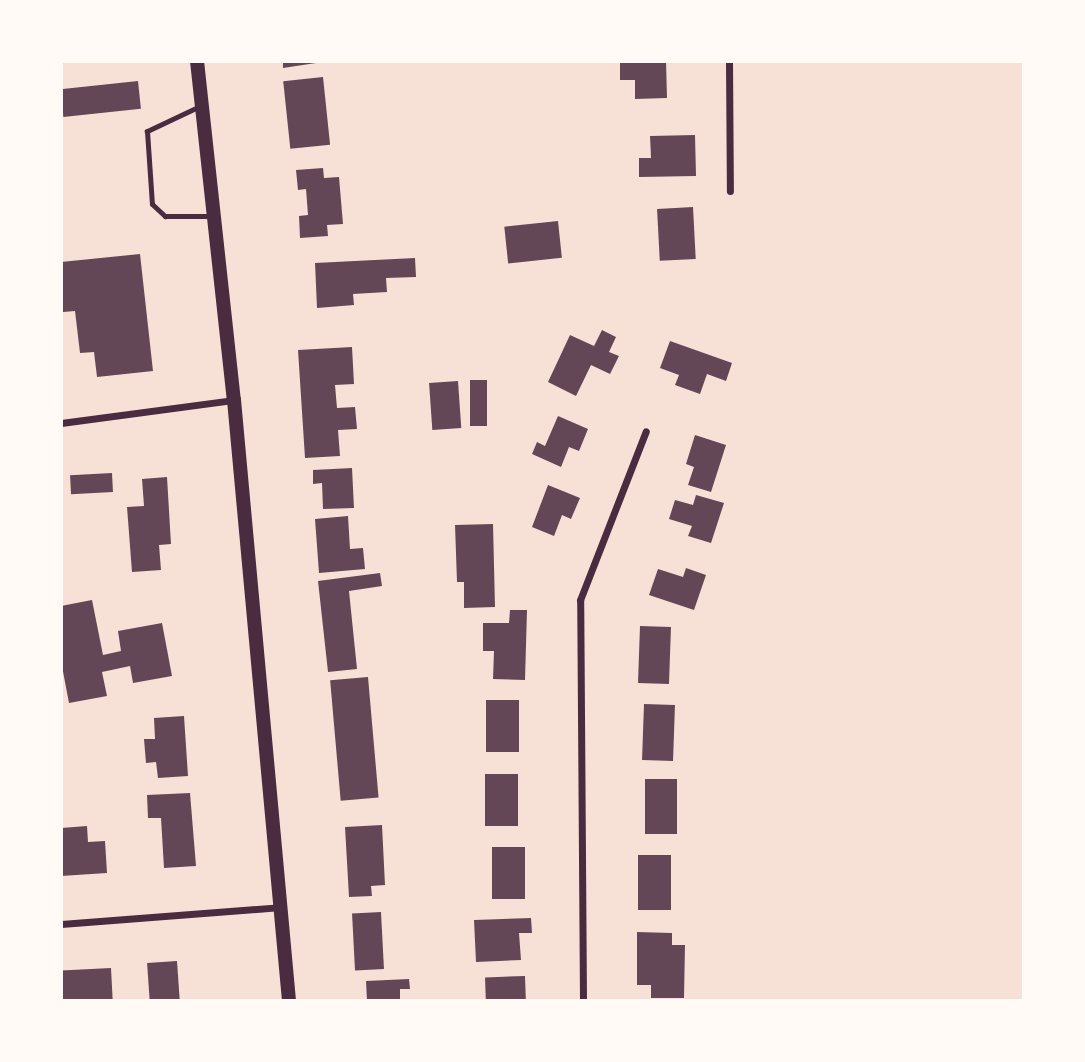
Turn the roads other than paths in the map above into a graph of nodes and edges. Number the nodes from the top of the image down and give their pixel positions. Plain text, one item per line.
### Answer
1 (197, 61) edge
2 (729, 61) edge
3 (202, 104) junction
4 (730, 191) dead end
5 (214, 216) junction
6 (234, 400) junction
7 (61, 423) edge
8 (646, 430) dead end
9 (280, 907) junction
10 (61, 924) edge
11 (289, 1001) edge
12 (583, 1001) edge

1 - 3 main road
2 - 4 street
3 - 5 main road
3 - 5 lane
5 - 6 main road
6 - 7 street
6 - 9 main road
8 - 12 street
9 - 10 street
9 - 11 main road

